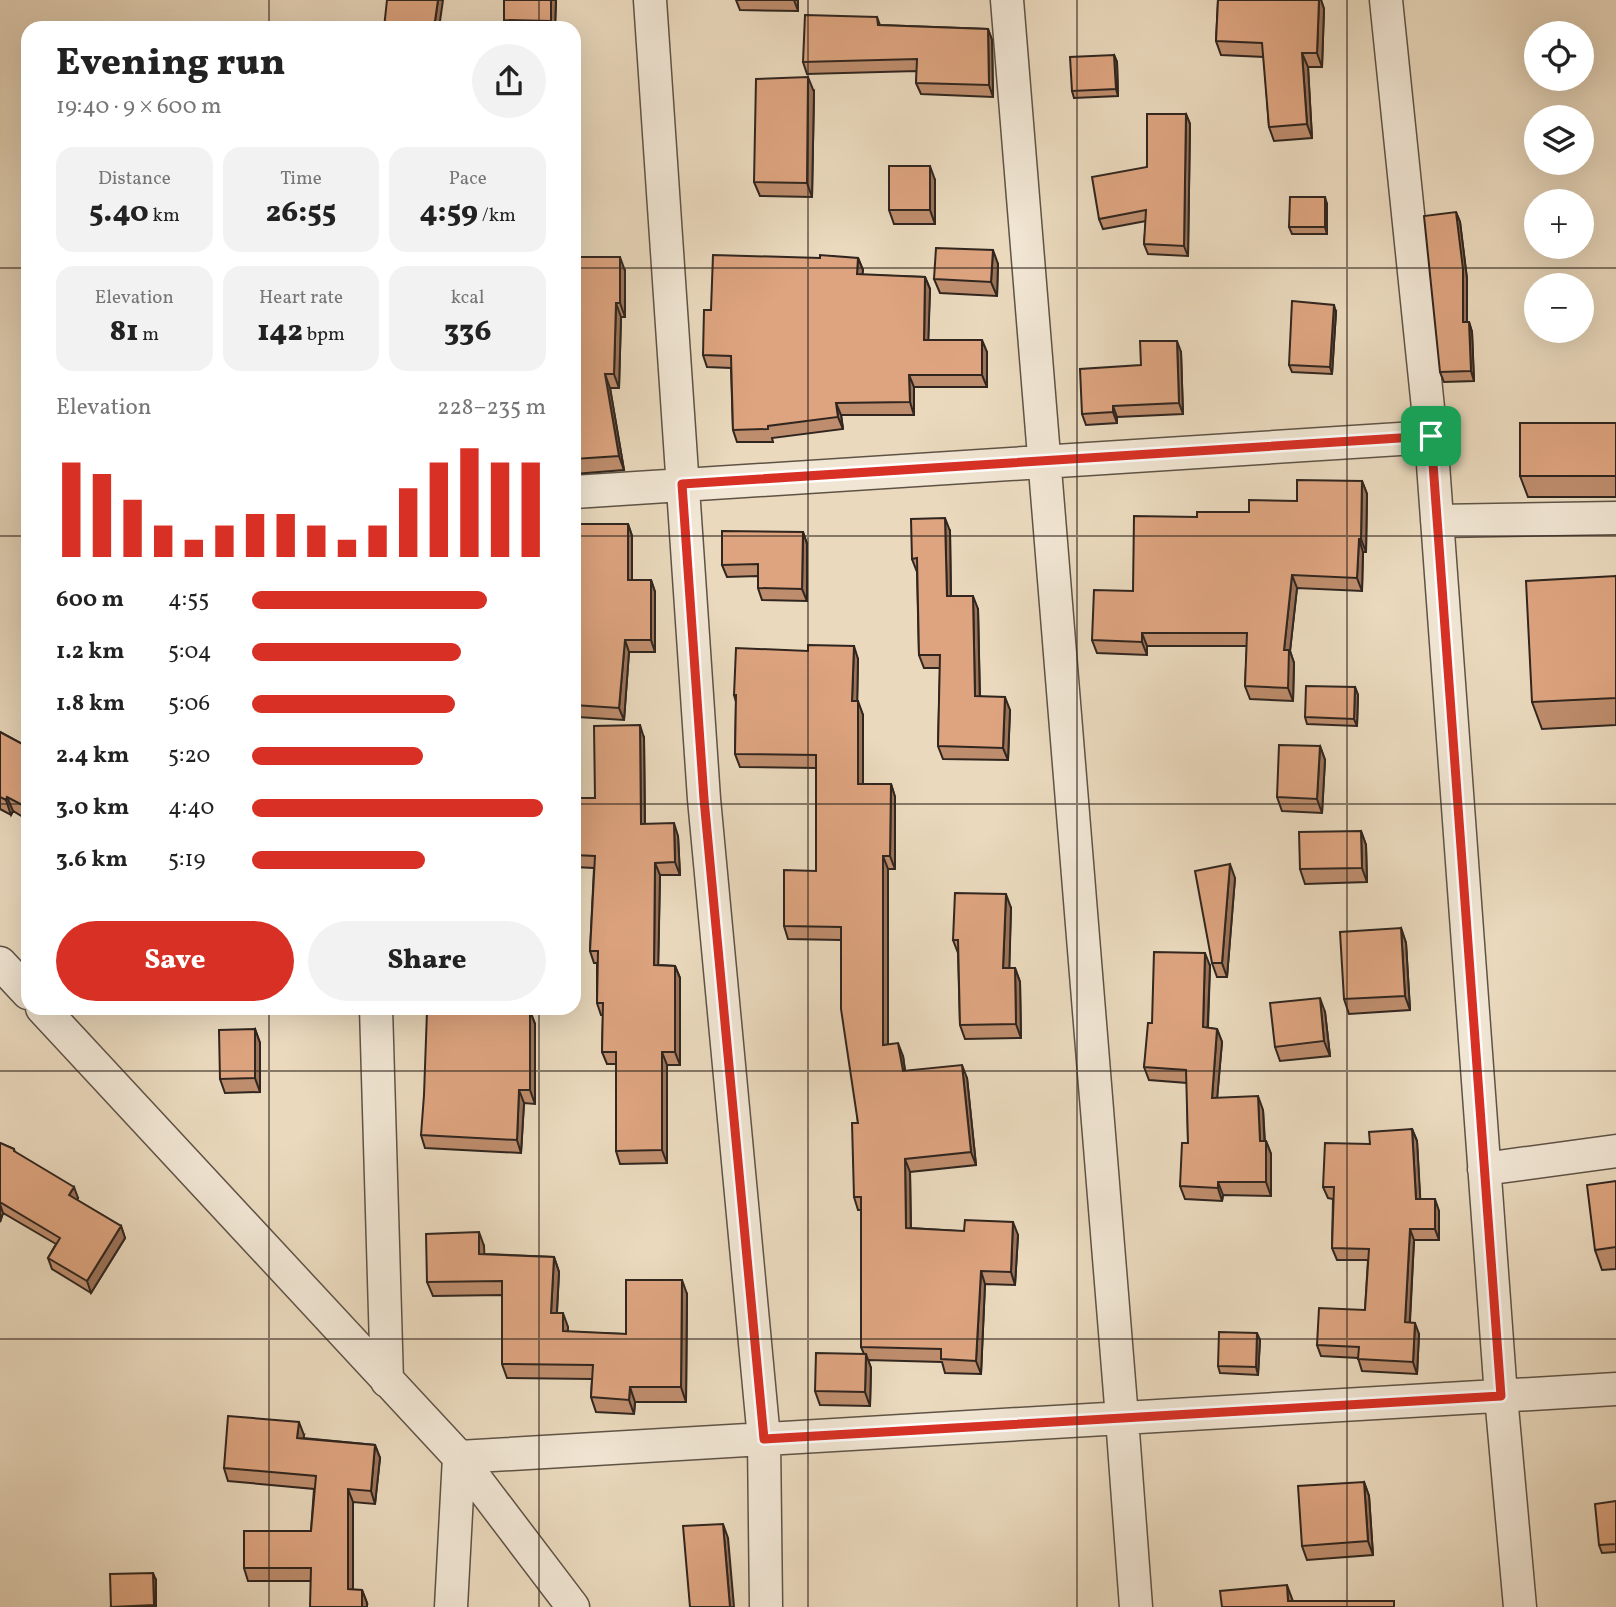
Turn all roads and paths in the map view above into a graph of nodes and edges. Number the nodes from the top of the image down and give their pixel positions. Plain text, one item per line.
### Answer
1 (650, 0) edge
2 (1007, 0) edge
3 (1386, 0) edge
4 (1431, 436) junction
5 (1044, 462) junction
6 (682, 484) junction
7 (581, 491) edge
8 (1616, 518) edge
9 (1437, 521) junction
10 (0, 963) edge
11 (21, 986) edge
12 (47, 1015) edge
13 (376, 1015) edge
14 (1616, 1150) edge
15 (1484, 1169) junction
16 (387, 1381) junction
17 (1616, 1389) edge
18 (1501, 1396) junction
19 (1122, 1418) junction
20 (764, 1439) junction
21 (459, 1457) junction
22 (451, 1607) edge
23 (573, 1607) edge
24 (766, 1607) edge
25 (1136, 1607) edge
26 (1520, 1607) edge

1 - 6 street
2 - 5 street
3 - 4 street
4 - 5 street
4 - 9 street
5 - 6 street
5 - 19 street
6 - 7 street
6 - 20 street
8 - 9 street
9 - 15 street
10 - 11 street
12 - 16 street
13 - 16 street
14 - 15 street
15 - 18 street
16 - 21 street
17 - 18 street
18 - 19 street
18 - 26 street
19 - 20 street
19 - 25 street
20 - 21 street
20 - 24 street
21 - 22 street
21 - 23 street

